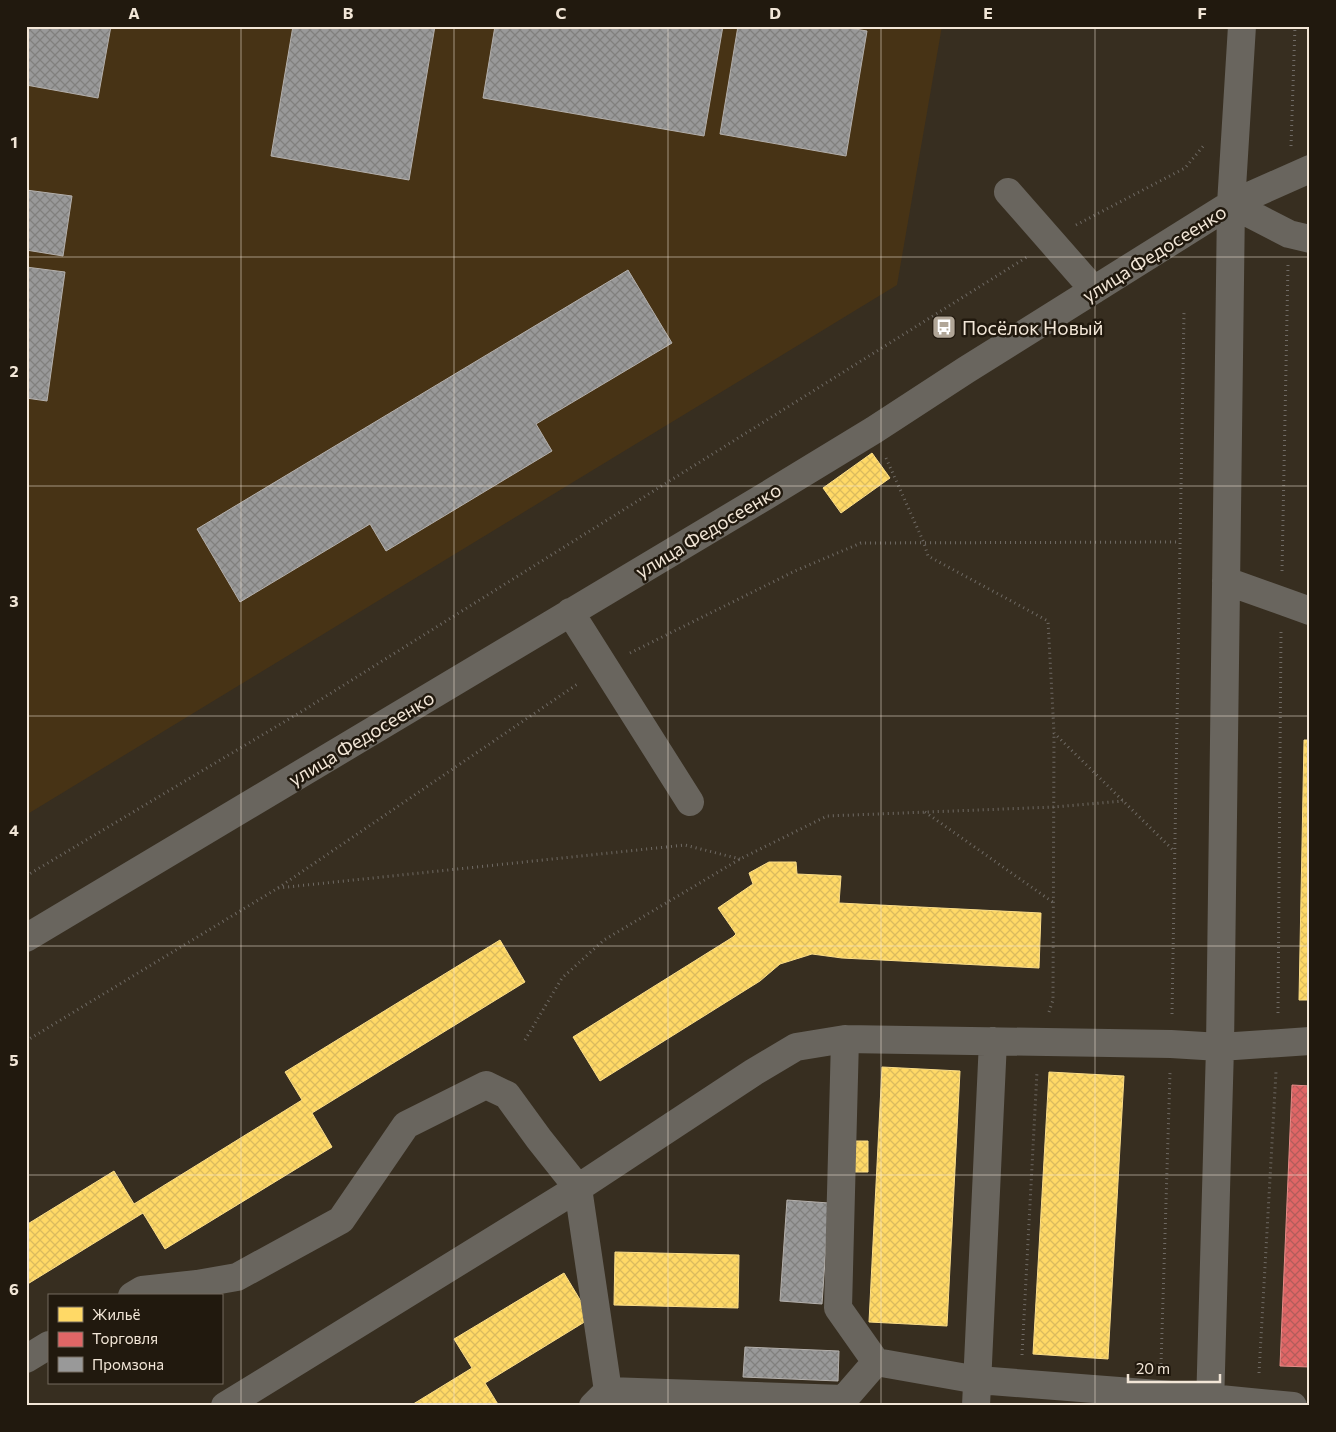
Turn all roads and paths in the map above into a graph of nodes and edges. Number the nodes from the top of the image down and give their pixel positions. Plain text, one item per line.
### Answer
1 (1242, 26) edge
2 (1295, 26) edge
3 (1208, 140) dead end
4 (1300, 173) edge
5 (1008, 192) dead end
6 (1232, 204) junction
7 (1299, 237) edge
8 (1050, 239) junction
9 (1094, 290) junction
10 (1184, 313) dead end
11 (874, 430) junction
12 (1180, 542) junction
13 (924, 543) junction
14 (1226, 581) junction
15 (1281, 601) junction
16 (1310, 611) edge
17 (570, 612) junction
18 (604, 666) junction
19 (1054, 733) junction
20 (1123, 800) junction
21 (690, 802) dead end
22 (1054, 807) junction
23 (924, 812) junction
24 (1174, 851) junction
25 (740, 859) junction
26 (26, 876) edge
27 (278, 888) junction
28 (1054, 903) junction
29 (26, 938) edge
30 (525, 1040) dead end
31 (845, 1040) junction
32 (26, 1041) edge
33 (1310, 1041) edge
34 (993, 1042) junction
35 (1038, 1042) junction
36 (1277, 1043) junction
37 (1171, 1044) junction
38 (1220, 1047) junction
39 (578, 1188) junction
40 (135, 1294) edge
41 (48, 1346) edge
42 (26, 1359) edge
43 (876, 1362) junction
44 (1020, 1383) junction
45 (977, 1393) edge
46 (1160, 1394) junction
47 (601, 1399) edge
48 (844, 1402) edge
49 (1210, 1402) edge
50 (1257, 1402) junction
51 (225, 1406) edge
52 (1293, 1406) edge

1 - 6 street, улица Федосеенко
2 - 4 path
3 - 8 path
4 - 6 street
5 - 8 street
6 - 7 street
6 - 9 street, улица Федосеенко
6 - 14 street
7 - 15 path
8 - 9 street
8 - 26 path
9 - 11 street, улица Федосеенко
10 - 12 path
11 - 13 path
11 - 17 street, улица Федосеенко
12 - 13 path
12 - 24 path
13 - 18 path
13 - 19 path
14 - 15 street
14 - 38 street
15 - 16 street
15 - 36 path
17 - 18 street
17 - 29 street, улица Федосеенко
18 - 21 street
18 - 27 path
19 - 20 path
19 - 22 path
20 - 22 path
20 - 24 path
22 - 23 path
22 - 28 path
23 - 25 path
23 - 28 path
24 - 37 path
25 - 27 path
25 - 30 path
27 - 32 path
28 - 35 path
31 - 34 street
31 - 39 street
31 - 43 street
33 - 36 street
34 - 35 street
34 - 45 street
35 - 37 street
35 - 44 path
36 - 38 street
36 - 50 path
37 - 38 street
37 - 46 path
38 - 49 street
39 - 40 street
39 - 47 street
39 - 51 street
41 - 42 street
43 - 45 street
43 - 48 street
44 - 45 street
44 - 46 street
46 - 49 street
47 - 48 street
49 - 50 street
50 - 52 street

